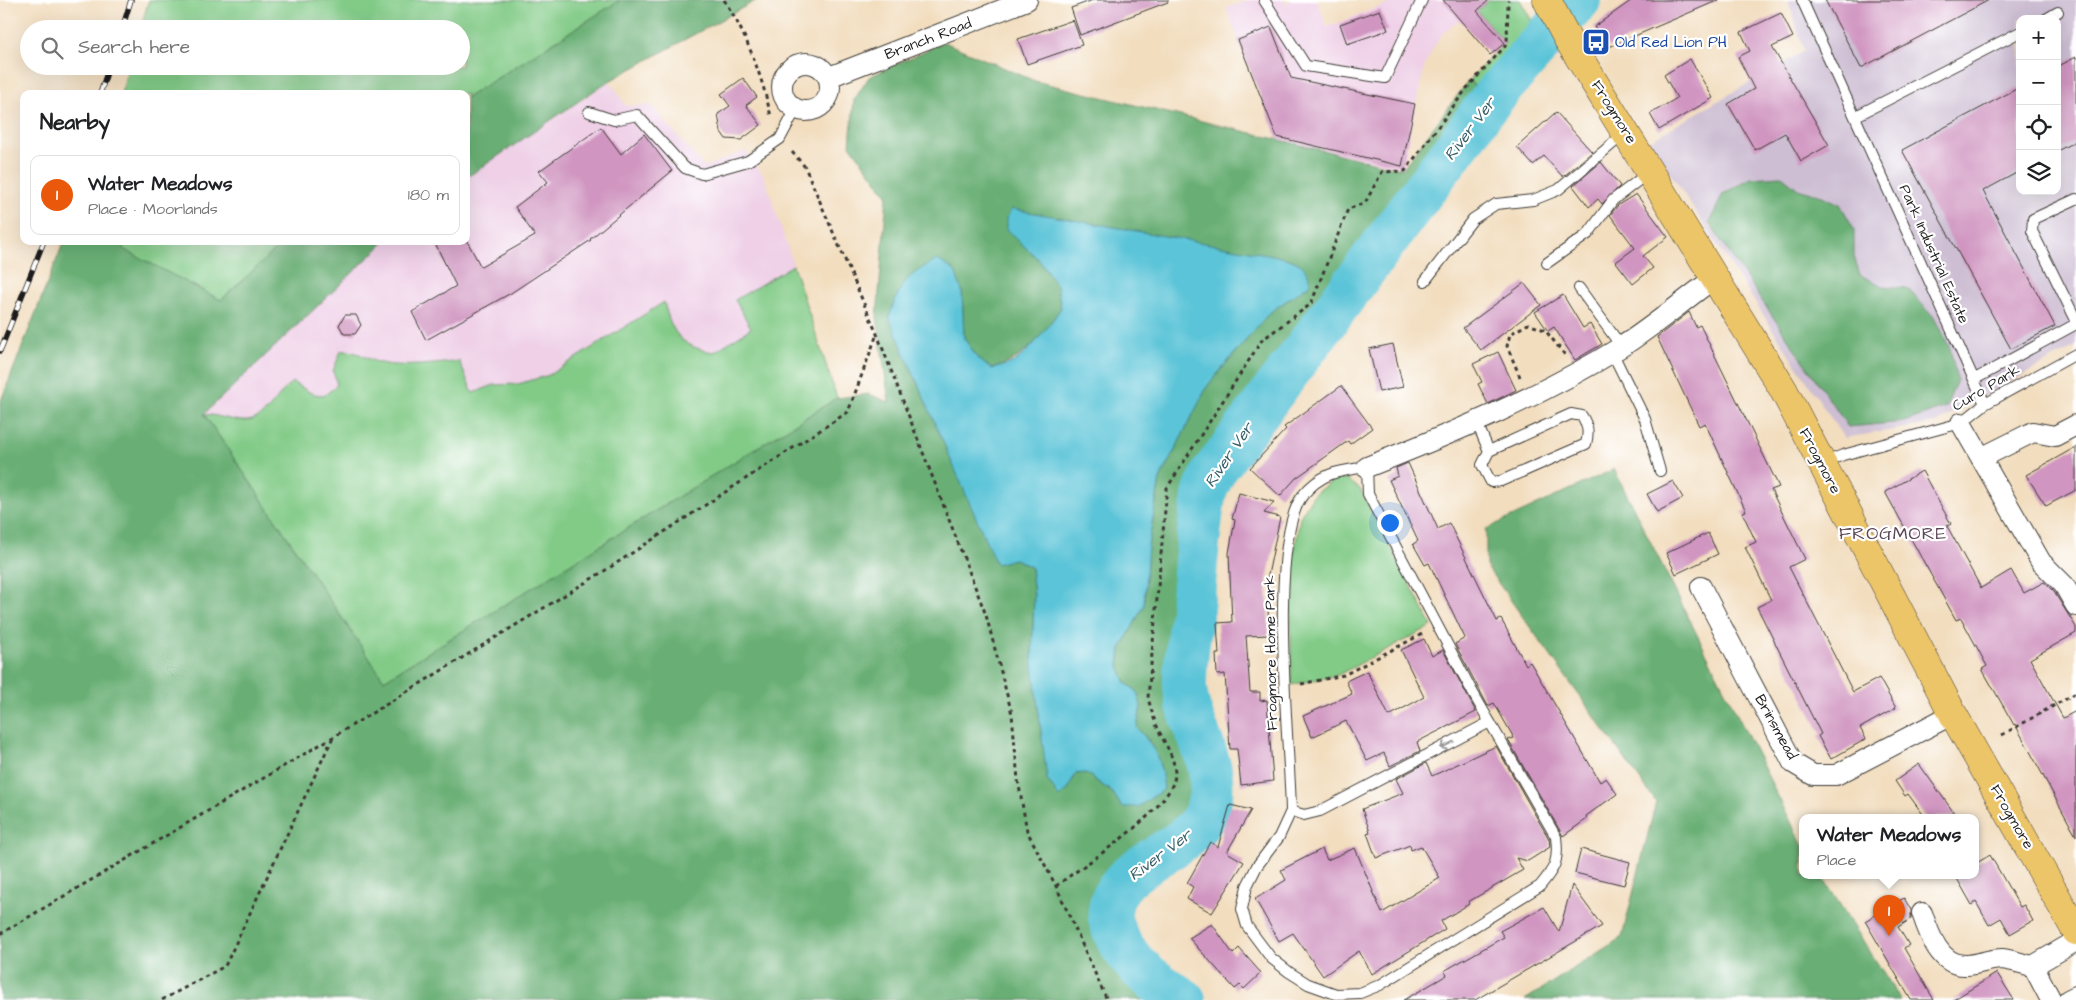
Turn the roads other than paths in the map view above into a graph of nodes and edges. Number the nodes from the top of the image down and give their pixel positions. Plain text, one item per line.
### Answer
1 (1027, 0) edge
2 (1264, 0) edge
3 (1422, 0) edge
4 (1547, 0) edge
5 (1802, 0) edge
6 (2058, 12) dead end
7 (2053, 15) edge
8 (2016, 34) edge
9 (829, 78) junction
10 (796, 109) junction
11 (589, 112) dead end
12 (1856, 116) junction
13 (1626, 132) junction
14 (1651, 171) junction
15 (2076, 199) edge
16 (1547, 263) dead end
17 (1716, 277) junction
18 (1425, 281) dead end
19 (1579, 288) dead end
20 (2076, 320) edge
21 (2076, 324) edge
22 (1616, 349) junction
23 (2076, 354) edge
24 (1975, 379) junction
25 (1985, 404) junction
26 (1476, 421) junction
27 (1961, 423) junction
28 (2076, 425) edge
29 (1489, 451) junction
30 (1981, 458) junction
31 (1822, 464) junction
32 (1367, 468) junction
33 (1660, 471) dead end
34 (1701, 587) dead end
35 (2076, 606) edge
36 (1953, 714) junction
37 (1490, 722) junction
38 (1291, 811) junction
39 (1922, 913) dead end
40 (2076, 931) edge
41 (2076, 941) edge
42 (2033, 966) junction
43 (2076, 996) edge
44 (2051, 1000) edge
45 (2068, 1000) edge

1 - 9 street, Branch Road
2 - 3 lane
4 - 13 main road, Frogmore
5 - 12 lane, Park Industrial Estate
6 - 7 lane
8 - 12 lane
9 - 10 street
9 - 10 street
10 - 11 lane
12 - 24 lane, Park Industrial Estate
13 - 14 main road, Frogmore
13 - 18 lane
14 - 16 lane
14 - 17 main road, Frogmore
15 - 20 lane
17 - 22 street
17 - 31 main road, Frogmore
19 - 22 lane
21 - 24 lane
22 - 26 street
22 - 33 lane
23 - 25 lane, Curo Park
24 - 25 lane, Park Industrial Estate
25 - 27 lane, Curo Park
26 - 29 lane
26 - 32 street
27 - 30 street
27 - 31 lane, Curo Park
28 - 30 street
29 - 29 lane
30 - 35 street
31 - 36 main road, Frogmore
32 - 37 lane, Frogmore Home Park
32 - 38 lane, Frogmore Home Park
34 - 36 street, Brinsmead
36 - 40 main road, Frogmore
37 -> 38 lane
37 - 38 lane, Frogmore Home Park
39 - 42 street
41 - 42 street
42 - 44 street
43 - 45 street

